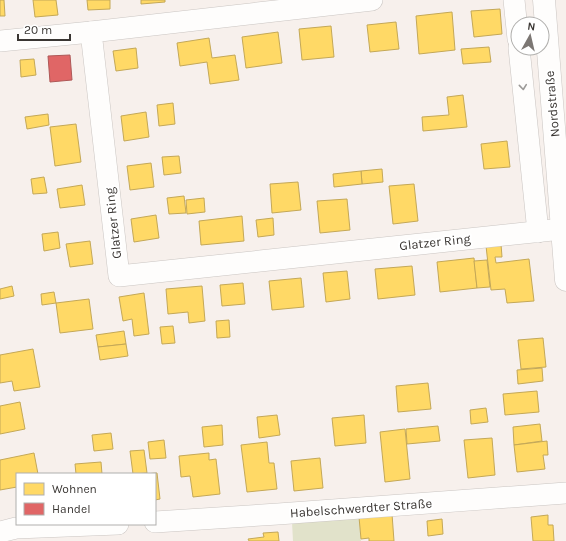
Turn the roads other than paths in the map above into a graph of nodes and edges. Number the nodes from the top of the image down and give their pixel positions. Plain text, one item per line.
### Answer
1 (372, 0) edge
2 (514, 0) edge
3 (544, 0) edge
4 (516, 16) edge
5 (91, 32) junction
6 (0, 41) edge
7 (520, 56) edge
8 (564, 228) edge
9 (538, 232) junction
10 (566, 280) edge
11 (566, 493) edge
12 (156, 522) edge
13 (92, 525) edge
14 (0, 532) edge

1 - 5 street
2 - 4 street
3 - 8 street, Nordstraße
5 - 6 street
5 - 9 street, Glatzer Ring
7 -> 9 street
8 - 9 street, Glatzer Ring
8 - 10 street, Nordstraße
11 - 12 street, Habelschwerdter Straße
13 - 14 street

